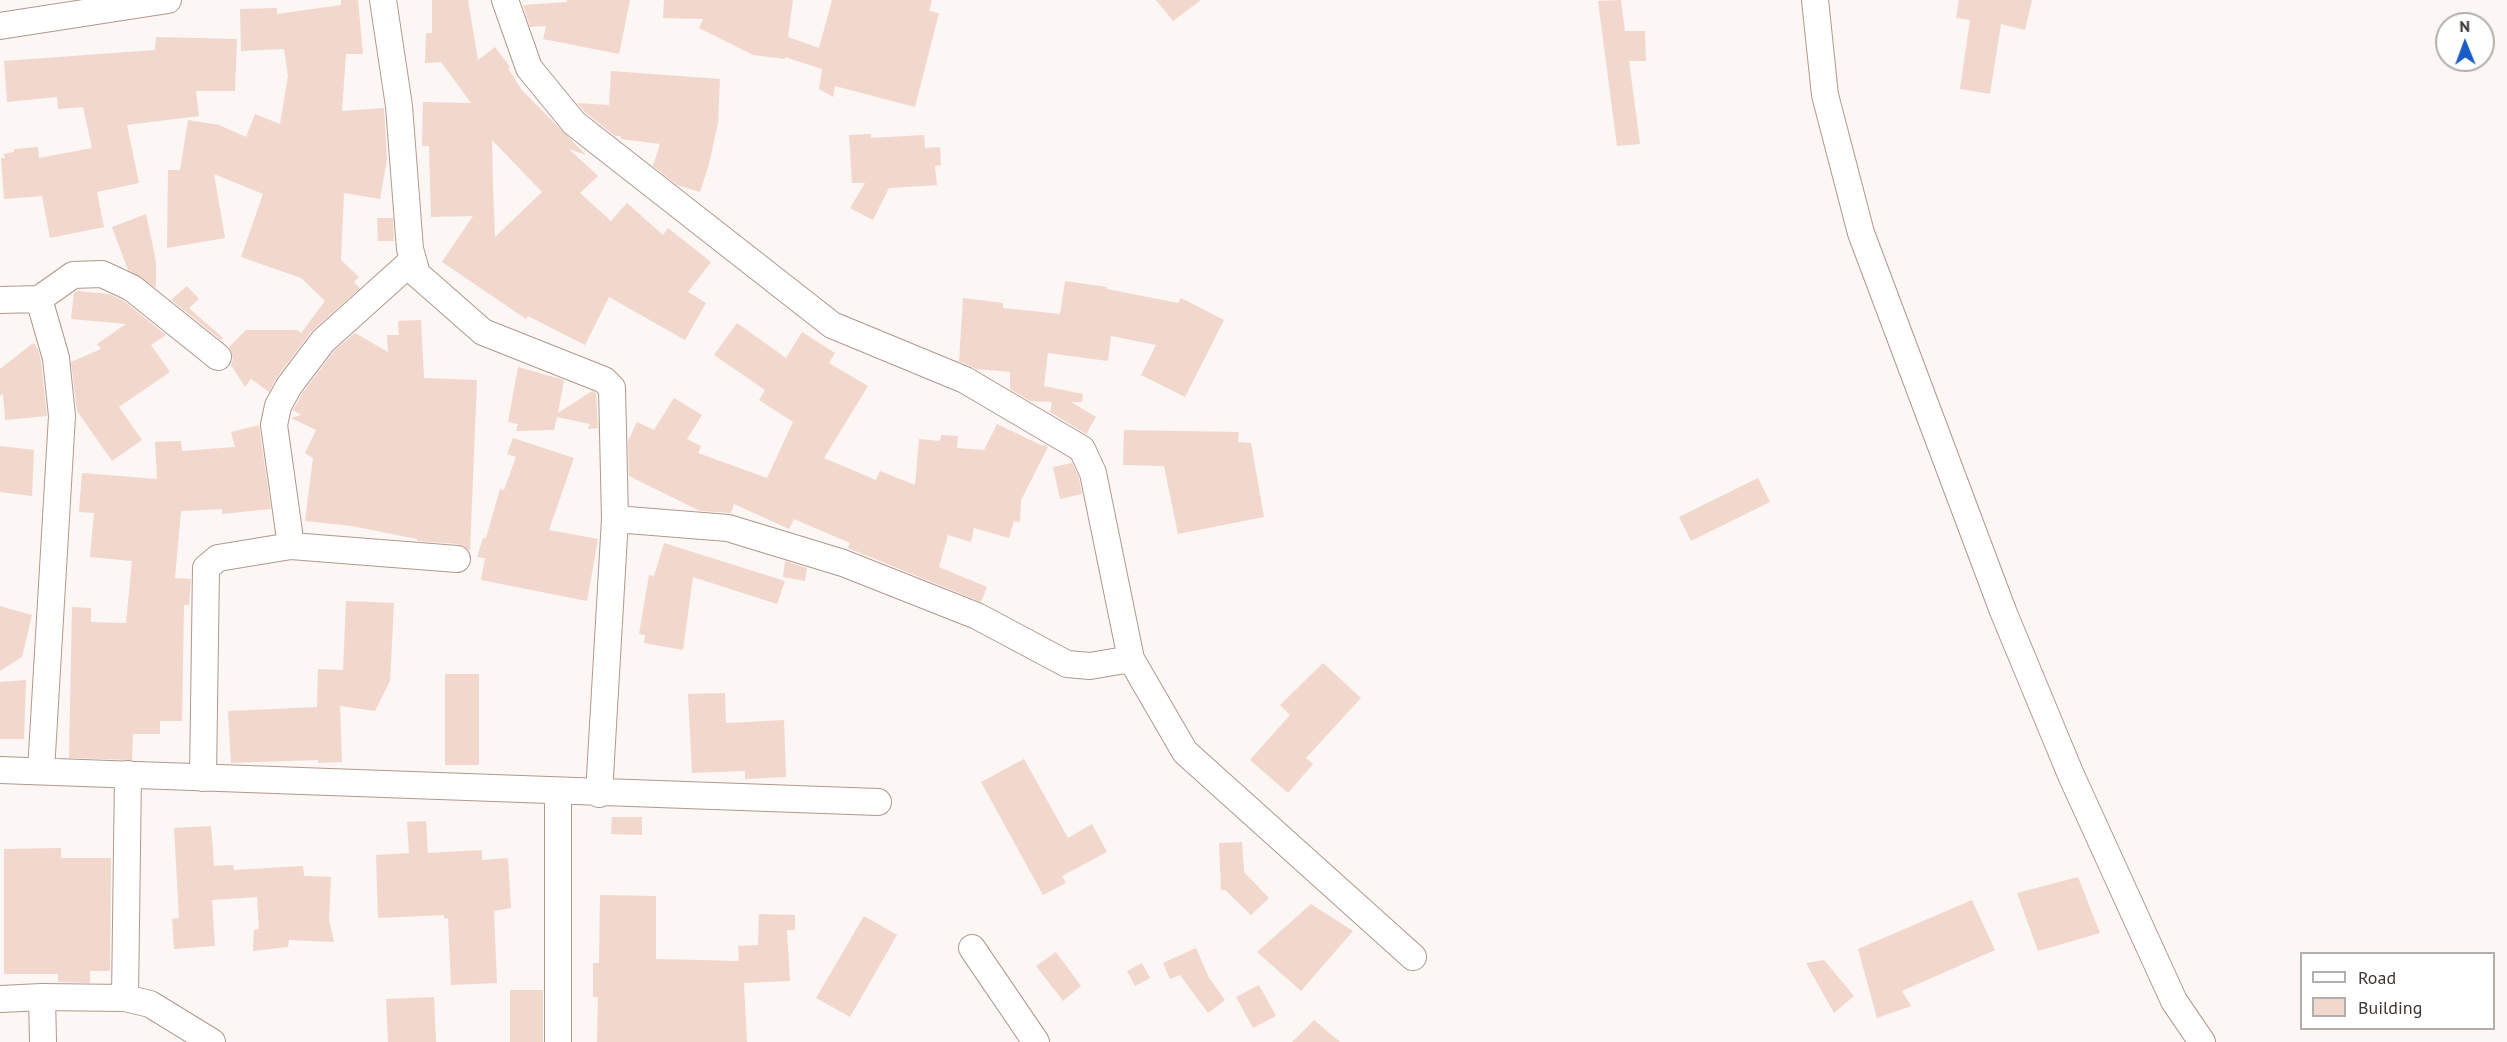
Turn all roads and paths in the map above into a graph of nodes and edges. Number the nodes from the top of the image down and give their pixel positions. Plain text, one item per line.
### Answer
1 (168, 0) edge
2 (383, 0) edge
3 (505, 0) edge
4 (1815, 0) edge
5 (0, 26) edge
6 (412, 261) junction
7 (39, 299) junction
8 (0, 300) edge
9 (218, 357) dead end
10 (615, 519) junction
11 (291, 546) junction
12 (457, 559) dead end
13 (1131, 659) junction
14 (0, 770) edge
15 (41, 771) junction
16 (128, 774) junction
17 (203, 778) junction
18 (558, 792) junction
19 (599, 794) junction
20 (878, 802) dead end
21 (972, 948) dead end
22 (1413, 957) dead end
23 (42, 997) junction
24 (125, 998) junction
25 (0, 999) edge
26 (43, 1042) edge
27 (213, 1042) edge
28 (558, 1042) edge
29 (1036, 1042) edge
30 (2202, 1042) edge

1 - 5 street
2 - 6 street
3 - 13 street
4 - 30 street
6 - 10 street
6 - 11 street
7 - 8 street
7 - 9 street
7 - 15 street
10 - 13 street
10 - 19 street
11 - 12 street
11 - 17 street
13 - 22 street
14 - 15 street
15 - 16 street
16 - 17 street
16 - 24 street
17 - 18 street
18 - 19 street
18 - 28 street
19 - 20 street
21 - 29 street
23 - 24 street
23 - 25 street
23 - 26 street
24 - 27 street

